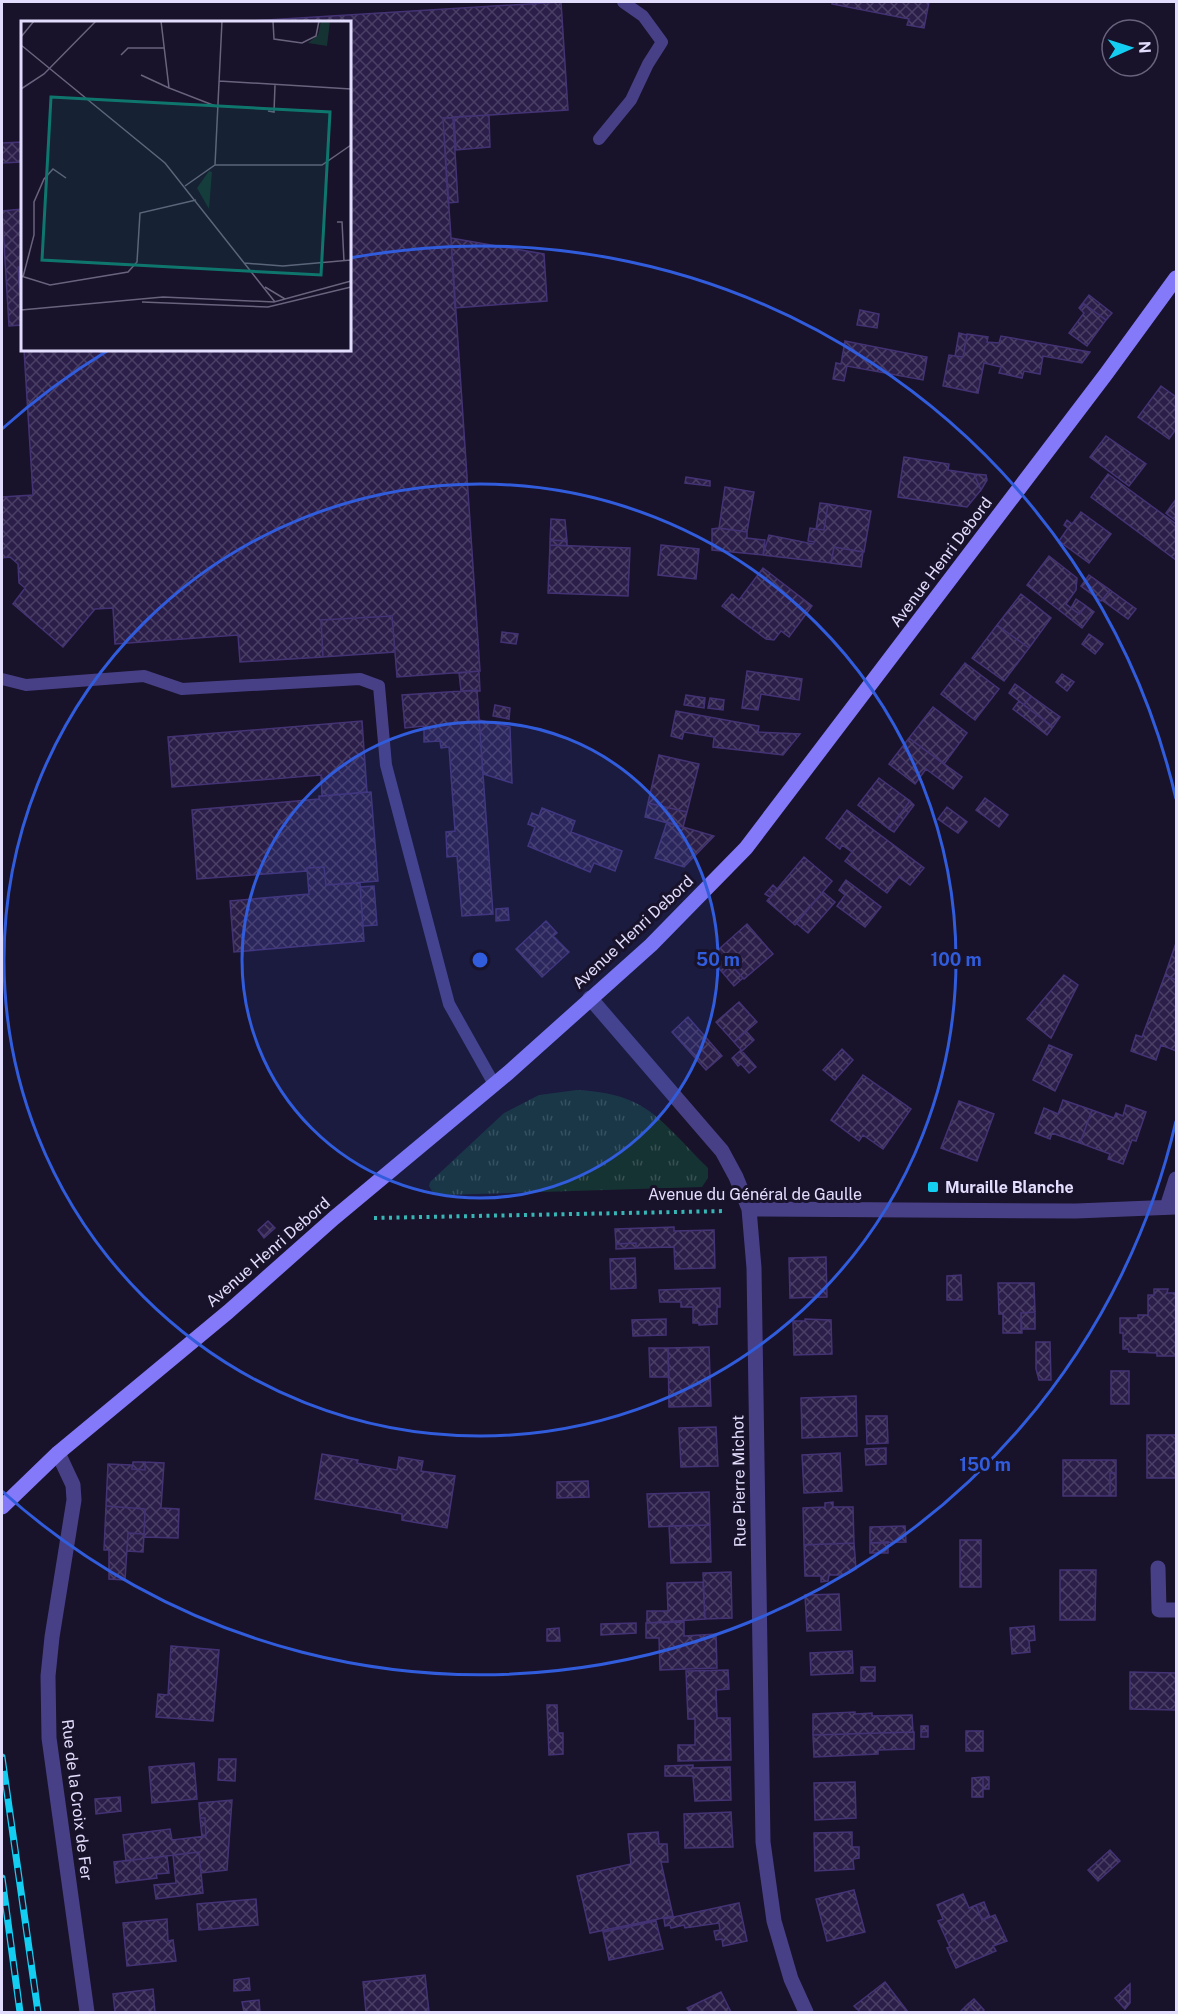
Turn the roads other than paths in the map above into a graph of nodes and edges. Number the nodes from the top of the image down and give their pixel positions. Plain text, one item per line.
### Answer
1 (623, 2) edge
2 (598, 139) dead end
3 (1176, 278) edge
4 (2, 679) edge
5 (590, 998) junction
6 (494, 1084) junction
7 (1176, 1179) edge
8 (1172, 1207) edge
9 (749, 1209) junction
10 (58, 1453) junction
11 (2, 1507) edge
12 (1158, 1568) dead end
13 (1176, 1610) edge
14 (87, 2013) edge
15 (806, 2013) edge

1 - 2 lane
3 - 5 street, Avenue Henri Debord
4 - 6 lane
5 - 6 street, Avenue Henri Debord
5 - 9 street, Rue Pierre Michot
6 - 10 street, Avenue Henri Debord
7 - 8 street
8 - 9 street, Avenue du Général de Gaulle
9 - 15 street, Rue Pierre Michot
10 - 11 street, Avenue Henri Debord
10 - 14 street, Rue de la Croix de Fer
12 - 13 street

